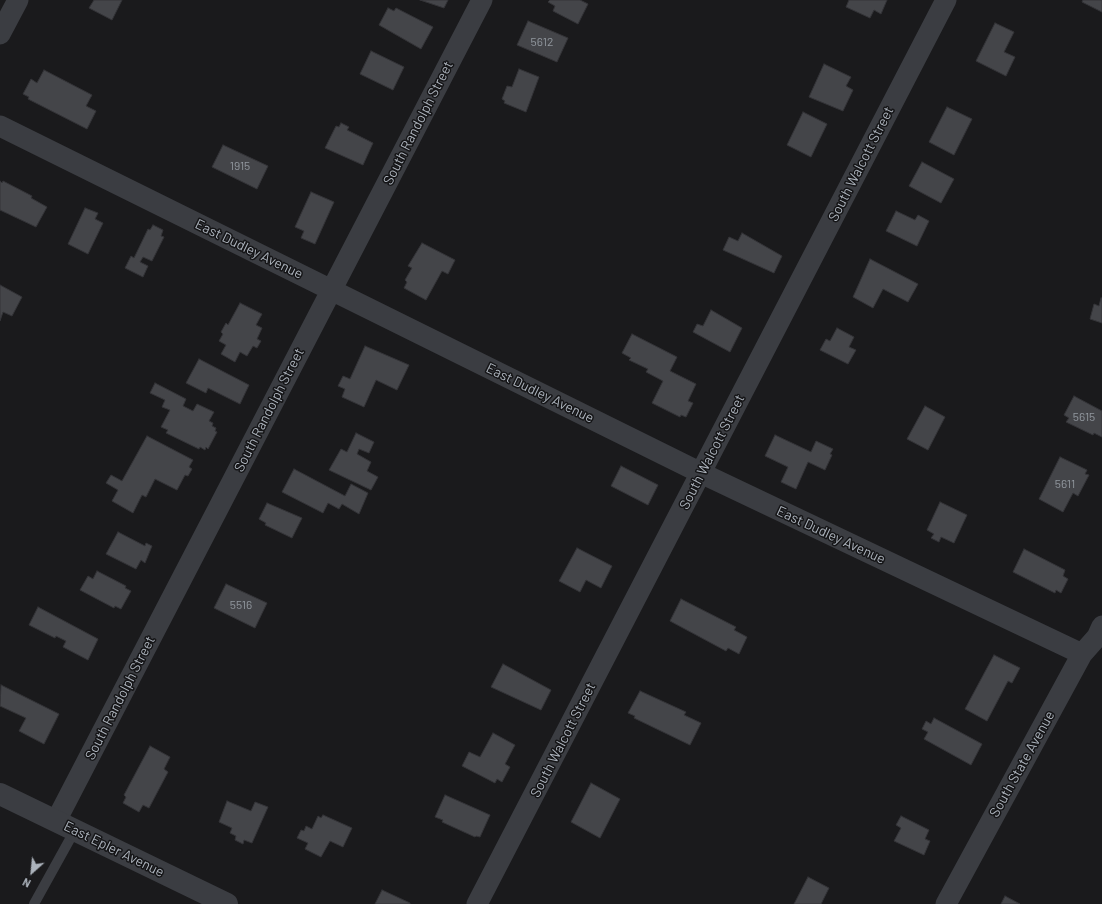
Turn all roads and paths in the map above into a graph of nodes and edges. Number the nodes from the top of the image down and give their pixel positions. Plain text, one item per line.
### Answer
1 (18, 0) edge
2 (482, 0) edge
3 (946, 0) edge
4 (0, 34) edge
5 (0, 126) edge
6 (331, 290) junction
7 (701, 473) junction
8 (1102, 626) edge
9 (1082, 654) junction
10 (0, 794) edge
11 (65, 825) junction
12 (201, 898) edge
13 (34, 904) edge
14 (227, 904) edge
15 (477, 904) edge
16 (946, 904) edge

1 - 4 street
2 - 6 street, South Randolph Street
3 - 7 street, South Walcott Street
5 - 6 street, East Dudley Avenue
6 - 7 street, East Dudley Avenue
6 - 11 street, South Randolph Street
7 - 9 street, East Dudley Avenue
7 - 15 street, South Walcott Street
8 - 9 street, South State Avenue
9 - 16 street, South State Avenue
10 - 11 street, East Epler Avenue
11 - 12 street, East Epler Avenue
11 - 13 lane
12 - 14 street, East Epler Avenue

